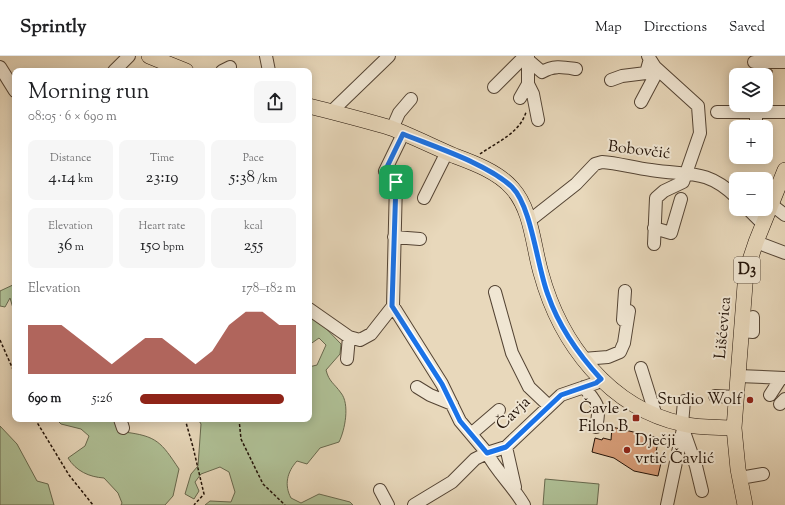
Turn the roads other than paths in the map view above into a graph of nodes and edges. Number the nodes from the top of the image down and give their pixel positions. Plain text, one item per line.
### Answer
1 (129, 56) edge
2 (149, 56) edge
3 (266, 56) edge
4 (389, 56) edge
5 (527, 57) edge
6 (649, 58) edge
7 (754, 62) dead end
8 (785, 62) edge
9 (118, 64) edge
10 (0, 67) edge
11 (179, 68) edge
12 (268, 68) edge
13 (576, 69) dead end
14 (658, 70) junction
15 (611, 80) dead end
16 (528, 85) junction
17 (12, 86) edge
18 (494, 86) dead end
19 (520, 98) dead end
20 (411, 99) dead end
21 (641, 102) dead end
22 (312, 107) edge
23 (331, 112) junction
24 (717, 112) dead end
25 (729, 112) edge
26 (756, 112) edge
27 (773, 112) edge
28 (785, 112) edge
29 (538, 120) dead end
30 (756, 120) edge
31 (398, 131) junction
32 (447, 152) junction
33 (785, 170) edge
34 (688, 172) junction
35 (729, 191) edge
36 (424, 198) dead end
37 (680, 199) dead end
38 (773, 202) edge
39 (773, 206) edge
40 (785, 215) edge
41 (755, 216) edge
42 (767, 216) edge
43 (529, 221) junction
44 (764, 224) junction
45 (654, 228) junction
46 (394, 237) junction
47 (420, 239) dead end
48 (756, 242) junction
49 (654, 244) dead end
50 (785, 253) edge
51 (625, 291) dead end
52 (495, 292) dead end
53 (392, 306) junction
54 (312, 311) edge
55 (629, 311) dead end
56 (753, 317) dead end
57 (742, 331) junction
58 (349, 338) junction
59 (621, 350) junction
60 (347, 359) dead end
61 (583, 359) junction
62 (641, 368) dead end
63 (738, 376) junction
64 (783, 378) edge
65 (601, 379) junction
66 (417, 387) dead end
67 (584, 387) junction
68 (770, 395) dead end
69 (717, 399) dead end
70 (736, 400) junction
71 (684, 401) dead end
72 (452, 404) junction
73 (549, 406) junction
74 (499, 410) dead end
75 (656, 416) junction
76 (683, 426) junction
77 (596, 427) dead end
78 (734, 428) junction
79 (471, 434) junction
80 (506, 447) junction
81 (487, 453) junction
82 (762, 474) dead end
83 (740, 478) junction
84 (380, 490) dead end
85 (516, 490) junction
86 (702, 491) dead end
87 (388, 505) edge
88 (414, 505) edge
89 (524, 505) edge
90 (667, 505) edge
91 (745, 505) edge

1 - 9 street
2 - 11 main road
3 - 12 street
4 - 23 street
5 - 13 street
5 - 16 street
5 - 18 street
6 - 14 street
6 - 15 street
7 - 8 street
10 - 17 street
14 - 21 street
14 - 34 street
16 - 19 street
16 - 29 street
20 - 31 street
22 - 23 main road
23 - 31 main road
24 - 25 street
26 - 30 street
27 - 28 street
31 - 32 main road
31 - 46 street
32 - 36 street
32 - 43 main road
33 - 38 main road, Lišćevica / D3
34 - 35 street, Bobovčić
34 - 43 street, Bobovčić
34 - 45 street
37 - 45 street
39 - 40 street
41 - 44 street
42 - 44 main road, Lišćevica / D3
43 - 61 main road
44 - 48 main road, Lišćevica / D3
45 - 49 street
46 - 47 street
46 - 53 street
48 - 50 street
48 - 57 main road, Lišćevica / D3
51 - 59 street
52 - 73 street
53 - 58 street
53 - 72 street
54 - 58 street
55 - 59 street
56 - 57 street
57 - 63 main road, Lišćevica / D3
58 - 60 street
59 - 61 street
61 - 65 main road
62 - 75 street
63 - 64 street
63 - 70 main road, D3
64 - 68 street
65 - 67 street, Čavja
65 - 75 main road
66 - 72 street
67 - 73 street, Čavja
67 - 77 street
69 - 70 street
70 - 78 main road, D3
71 - 76 street
72 - 79 street
73 - 80 street, Čavja
74 - 79 street
75 - 76 main road
76 - 78 main road
76 - 86 street
76 - 90 street
78 - 83 main road, D3
79 - 81 street
80 - 81 street, Čavja
80 - 85 street
81 - 85 street
81 - 88 street, Čavja
82 - 83 street
83 - 91 main road, D3
84 - 87 street
85 - 89 street

